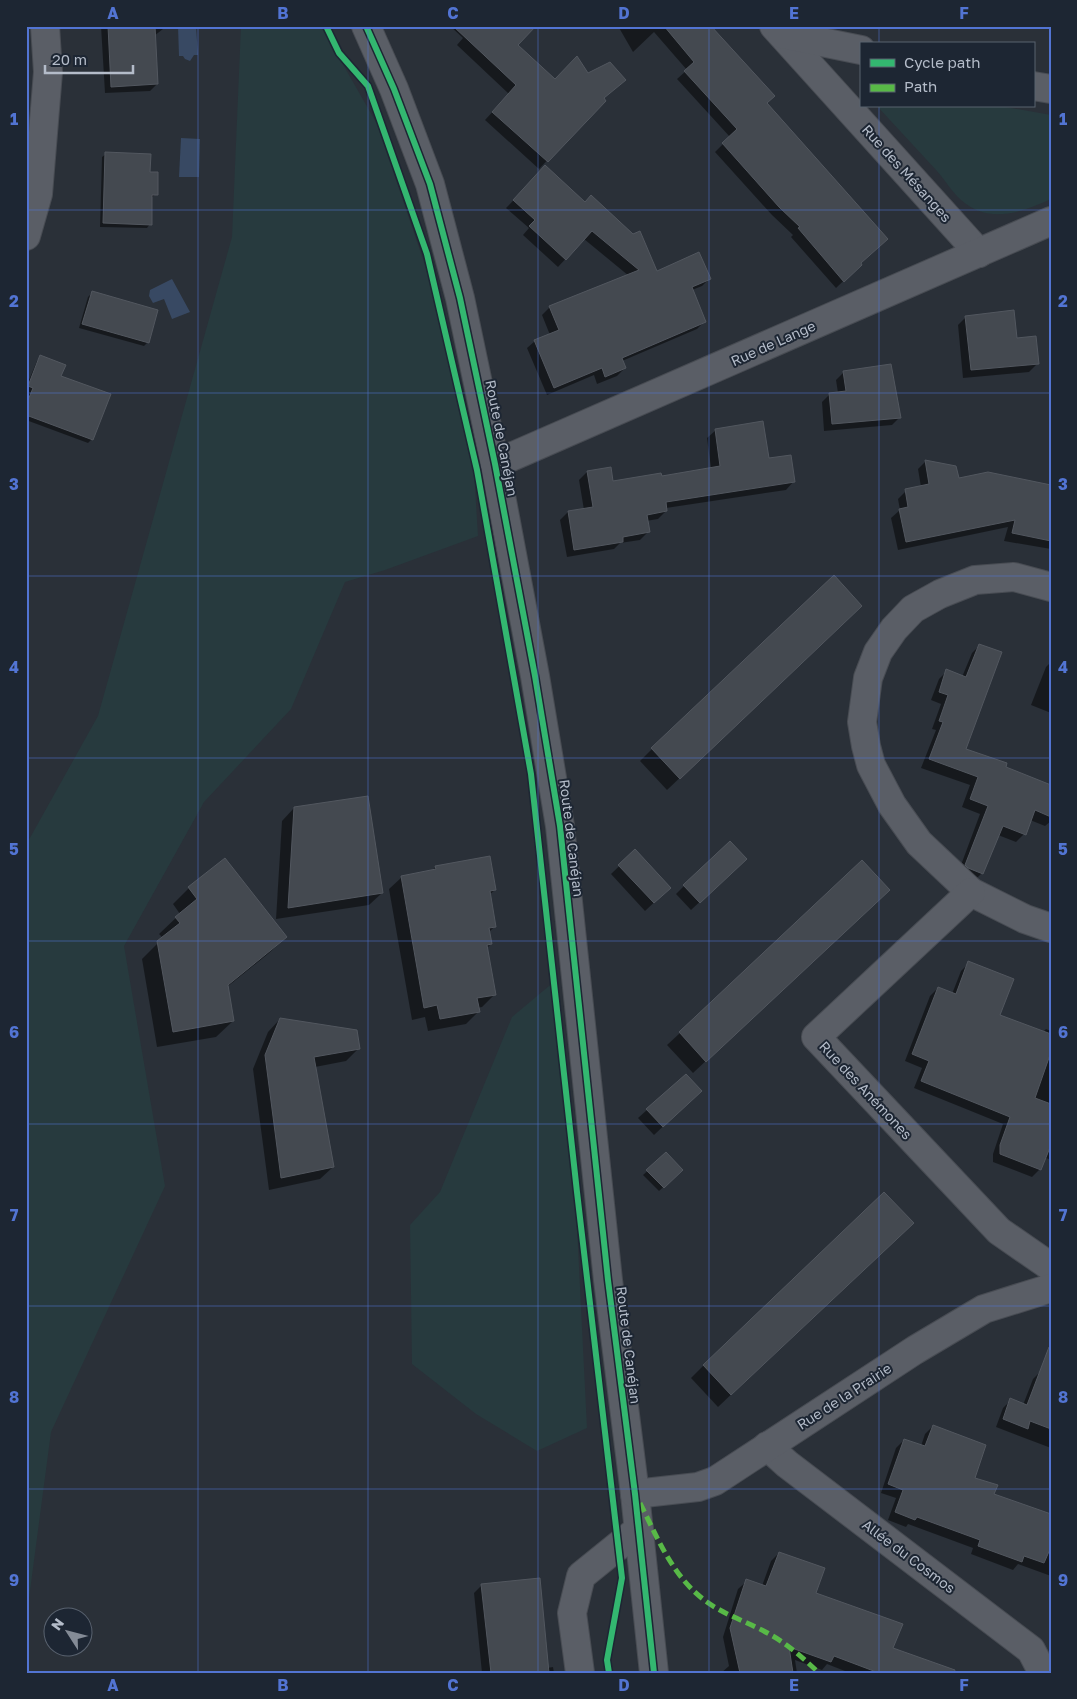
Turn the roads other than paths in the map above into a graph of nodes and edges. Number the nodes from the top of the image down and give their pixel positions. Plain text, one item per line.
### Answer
1 (46, 26) edge
2 (366, 26) edge
3 (778, 30) edge
4 (860, 50) edge
5 (1034, 86) edge
6 (1051, 89) edge
7 (1051, 221) edge
8 (26, 236) edge
9 (979, 253) junction
10 (495, 464) junction
11 (1051, 587) edge
12 (971, 892) junction
13 (1051, 928) edge
14 (1051, 1267) edge
15 (1051, 1288) edge
16 (767, 1446) junction
17 (635, 1494) junction
18 (639, 1529) junction
19 (580, 1673) edge
20 (654, 1673) edge
21 (1043, 1673) edge

1 - 8 street
2 - 10 street, Route de Canéjan
3 - 4 street
3 - 9 street, Rue des Mésanges
5 - 6 street
7 - 9 street, Rue de Lange
9 - 10 street, Rue de Lange
10 - 17 street, Route de Canéjan
11 - 12 street
12 - 13 street
12 - 14 street, Rue des Anémones
15 - 16 street, Rue de la Prairie
16 - 17 street, Rue de la Prairie
16 - 21 street, Allée du Cosmos
17 - 18 street, Route de Canéjan
18 - 19 street
18 - 20 street, Route de Canéjan

